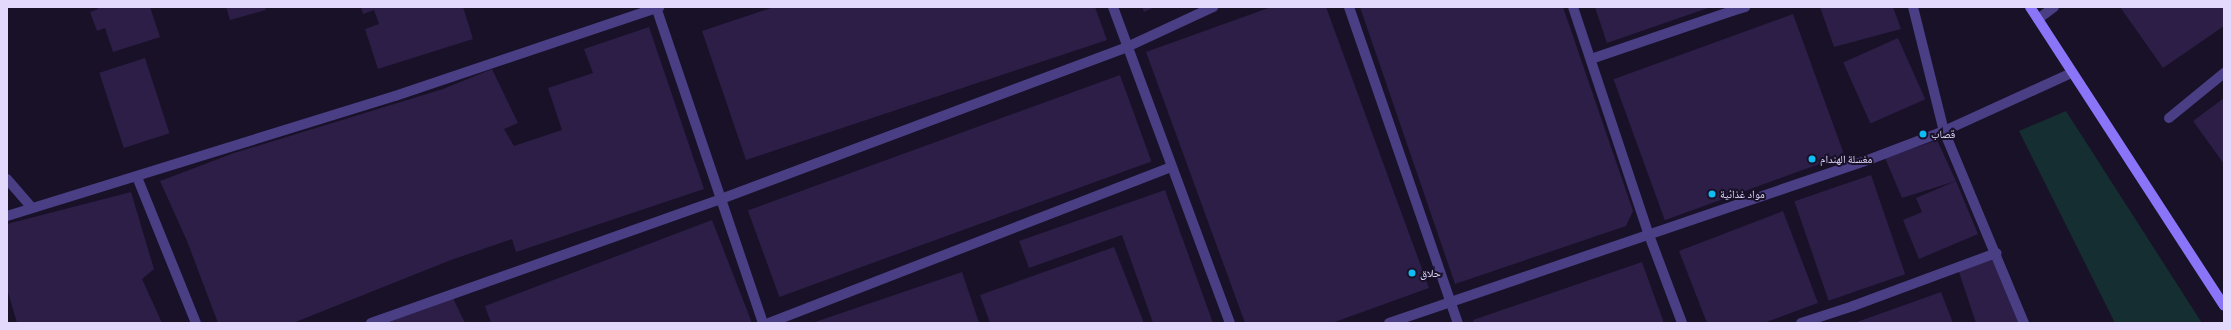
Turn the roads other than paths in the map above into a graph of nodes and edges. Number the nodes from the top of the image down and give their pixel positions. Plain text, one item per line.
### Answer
1 (657, 7) edge
2 (1113, 7) edge
3 (1213, 7) edge
4 (1349, 7) edge
5 (1573, 7) edge
6 (1745, 7) edge
7 (1913, 7) edge
8 (2030, 7) edge
9 (2054, 7) edge
10 (1731, 9) edge
11 (2038, 19) junction
12 (1127, 47) junction
13 (1591, 59) junction
14 (2072, 73) junction
15 (2224, 73) edge
16 (2169, 118) dead end
17 (1944, 131) junction
18 (1171, 167) junction
19 (137, 177) junction
20 (7, 179) edge
21 (722, 199) junction
22 (32, 208) junction
23 (7, 216) edge
24 (1649, 235) junction
25 (1996, 253) junction
26 (1451, 303) junction
27 (2224, 306) edge
28 (196, 323) edge
29 (371, 323) edge
30 (763, 323) edge
31 (769, 323) edge
32 (1230, 323) edge
33 (1389, 323) edge
34 (1458, 323) edge
35 (1682, 323) edge
36 (1801, 323) edge
37 (2024, 323) edge

1 - 19 street
1 - 21 street
2 - 12 street
3 - 12 street
4 - 26 street
5 - 13 street
6 - 10 street
7 - 17 street
8 - 11 street
9 - 11 street
10 - 13 street
11 - 14 street
12 - 18 street
12 - 21 street
13 - 24 street
14 - 17 street
14 - 27 street
15 - 16 street
17 - 24 street
17 - 25 street
18 - 31 street
18 - 32 street
19 - 22 street
19 - 28 street
20 - 22 street
21 - 29 street
21 - 30 street
22 - 23 street
24 - 26 street
24 - 35 street
25 - 36 street
25 - 37 street
26 - 33 street
26 - 34 street

